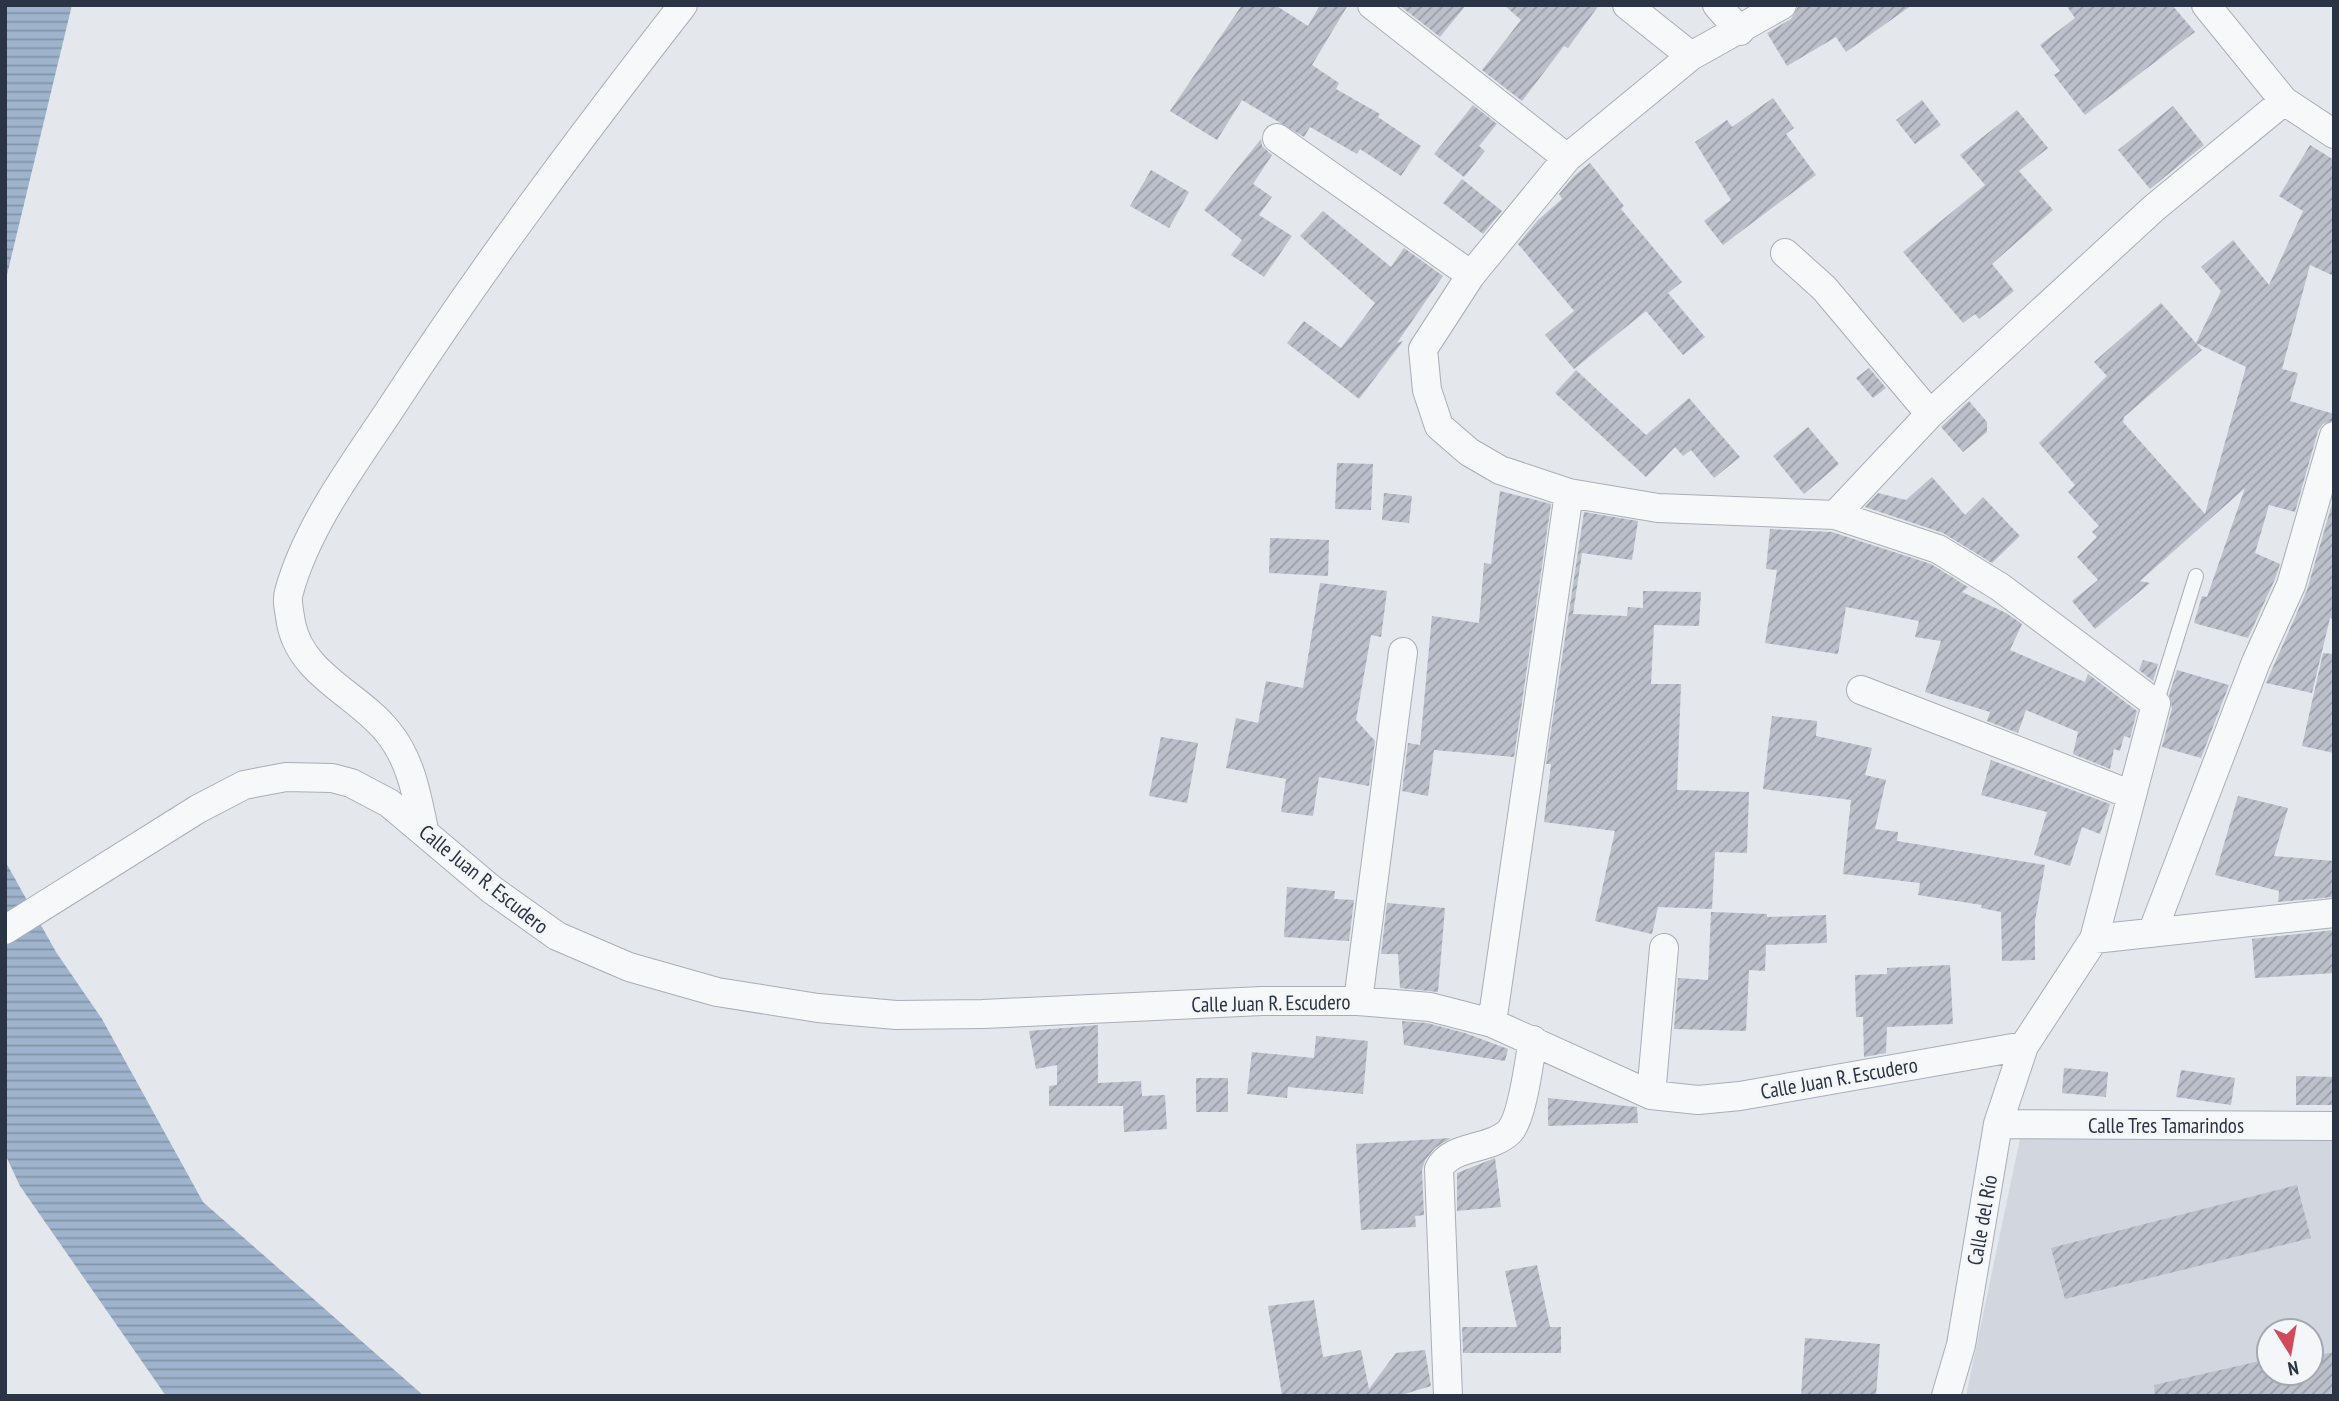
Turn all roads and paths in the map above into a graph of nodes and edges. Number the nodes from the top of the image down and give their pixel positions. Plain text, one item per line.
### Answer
1 (683, 5) edge
2 (1372, 5) edge
3 (1627, 5) edge
4 (1717, 5) edge
5 (1782, 5) edge
6 (2206, 5) edge
7 (1740, 31) junction
8 (1691, 56) junction
9 (2284, 101) junction
10 (2334, 135) edge
11 (1277, 138) dead end
12 (1567, 159) junction
13 (1785, 254) dead end
14 (1471, 275) junction
15 (1930, 414) junction
16 (2334, 436) edge
17 (1569, 493) junction
18 (1835, 516) junction
19 (2196, 576) dead end
20 (1403, 652) dead end
21 (1861, 690) dead end
22 (2156, 704) junction
23 (2132, 795) junction
24 (424, 830) junction
25 (2334, 912) edge
26 (5, 930) edge
27 (2152, 933) junction
28 (2094, 939) junction
29 (1664, 948) dead end
30 (1357, 1001) junction
31 (1492, 1023) junction
32 (1533, 1041) junction
33 (2024, 1046) junction
34 (1651, 1095) junction
35 (1998, 1124) junction
36 (2334, 1126) edge
37 (1448, 1396) edge
38 (1946, 1396) edge

1 - 24 street
2 - 12 street
3 - 8 street
4 - 7 street
5 - 7 street
6 - 9 street
7 - 8 street
8 - 12 street
9 - 10 street
9 - 15 street
11 - 14 street
12 - 14 street
13 - 15 street
14 - 17 street
15 - 18 street
16 - 27 street
17 - 18 street
17 - 31 street
18 - 22 street
19 - 22 lane
20 - 30 street
21 - 23 street
22 - 23 street
23 - 28 street
24 - 26 street, Calle Juan R. Escudero
24 - 30 street, Calle Juan R. Escudero
25 - 27 street
27 - 28 street
28 - 33 street
29 - 34 street
30 - 31 street, Calle Juan R. Escudero
31 - 32 street, Calle Juan R. Escudero
32 - 34 street, Calle Juan R. Escudero
32 - 37 street
33 - 34 street, Calle Juan R. Escudero
33 - 35 street, Calle del Río
35 - 36 street, Calle Tres Tamarindos
35 - 38 street, Calle del Río

